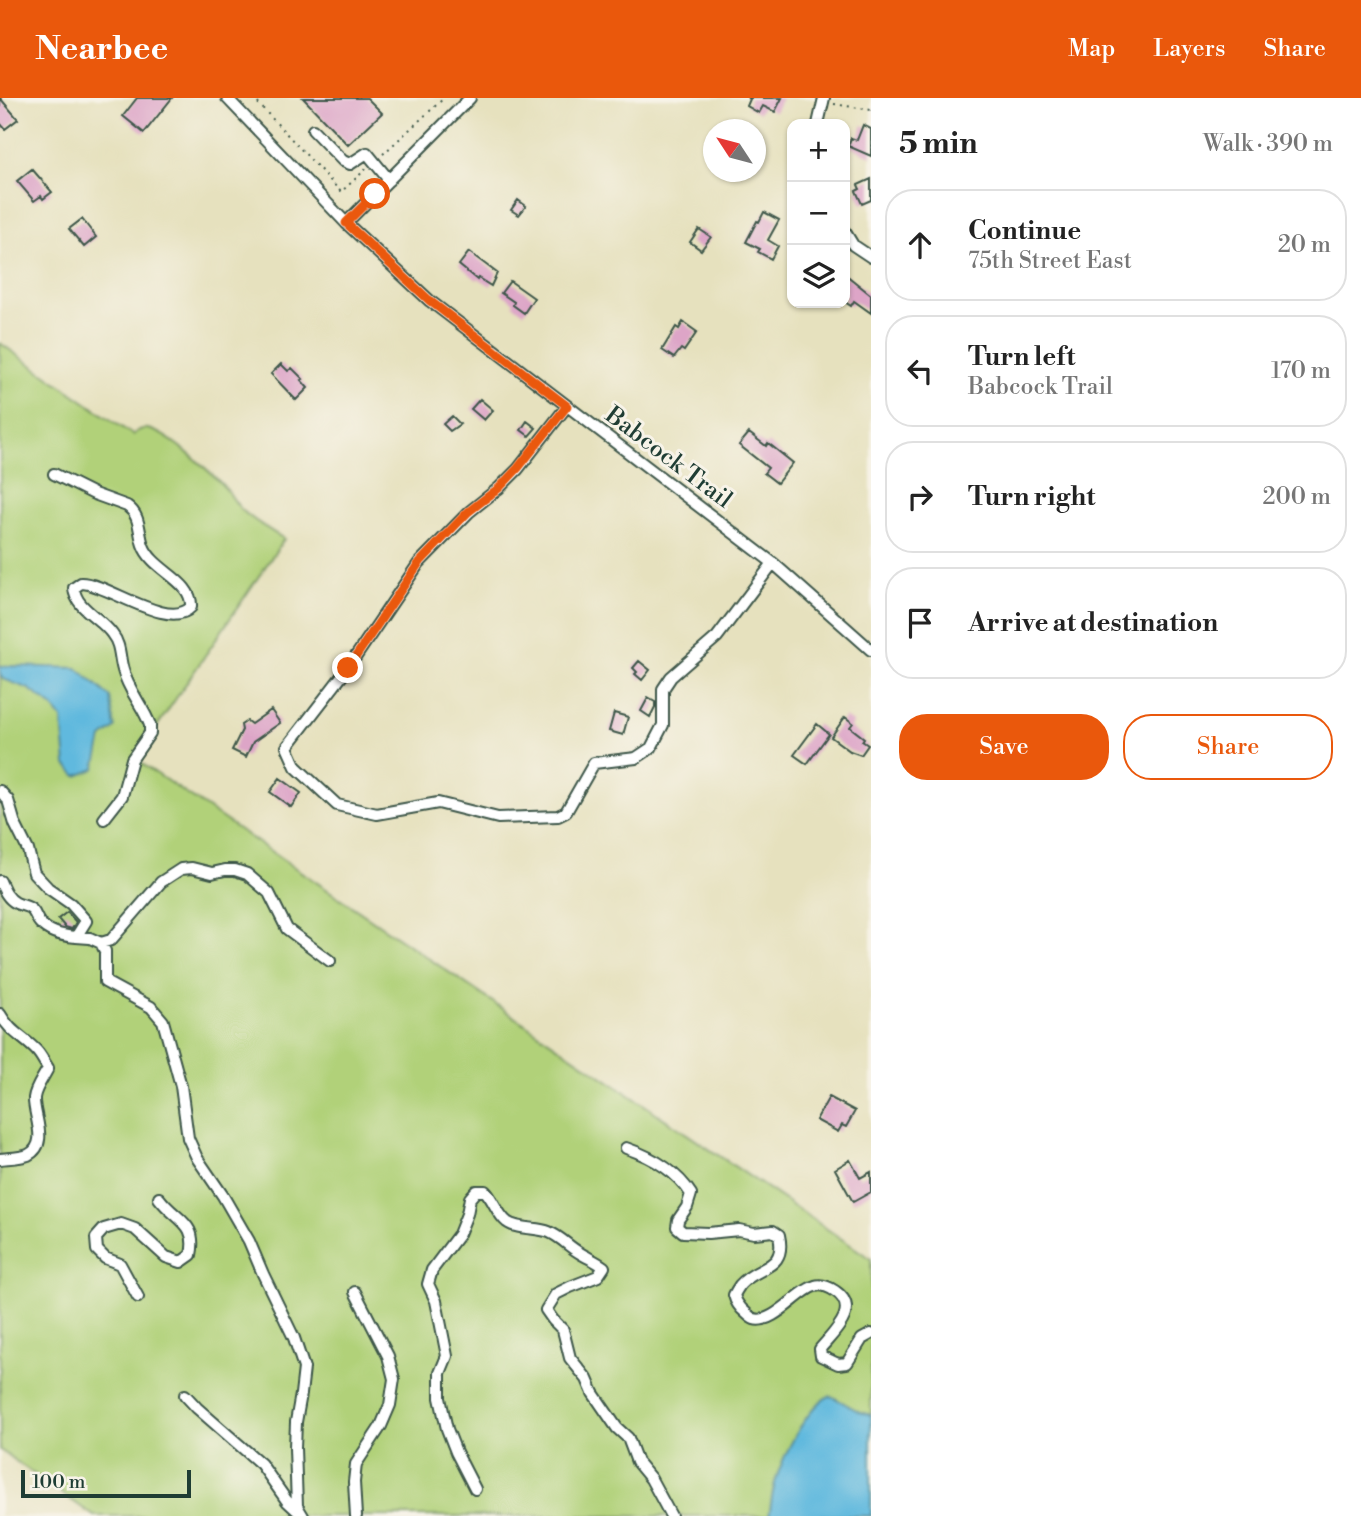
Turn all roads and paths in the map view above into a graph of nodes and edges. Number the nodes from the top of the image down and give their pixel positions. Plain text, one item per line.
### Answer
1 (228, 98) edge
2 (253, 98) edge
3 (444, 98) edge
4 (470, 98) edge
5 (823, 100) edge
6 (871, 110) edge
7 (819, 119) edge
8 (313, 130) dead end
9 (374, 162) junction
10 (389, 180) junction
11 (346, 223) junction
12 (850, 240) edge
13 (871, 257) edge
14 (567, 406) junction
15 (54, 474) dead end
16 (773, 563) junction
17 (871, 650) edge
18 (0, 791) edge
19 (104, 819) dead end
20 (0, 881) edge
21 (76, 937) junction
22 (102, 943) junction
23 (330, 961) dead end
24 (0, 1014) edge
25 (626, 1148) dead end
26 (0, 1159) edge
27 (159, 1198) dead end
28 (355, 1292) dead end
29 (138, 1297) dead end
30 (871, 1334) edge
31 (185, 1395) dead end
32 (475, 1489) dead end
33 (303, 1516) edge
34 (356, 1516) edge
35 (671, 1516) edge

1 - 11 street, Babcock Trail
2 - 9 path
3 - 9 path
4 - 10 street
5 - 6 path
5 - 7 street
8 - 9 street
9 - 10 street
10 - 11 street
11 - 14 street, Babcock Trail
12 - 13 street
14 - 16 street, Babcock Trail
14 - 16 street
15 - 19 street
16 - 17 street, Babcock Trail
18 - 21 street
20 - 21 street
21 - 22 street
22 - 23 street
22 - 33 street
24 - 26 street
25 - 30 street
27 - 29 street
28 - 34 street
31 - 33 street
32 - 35 street

